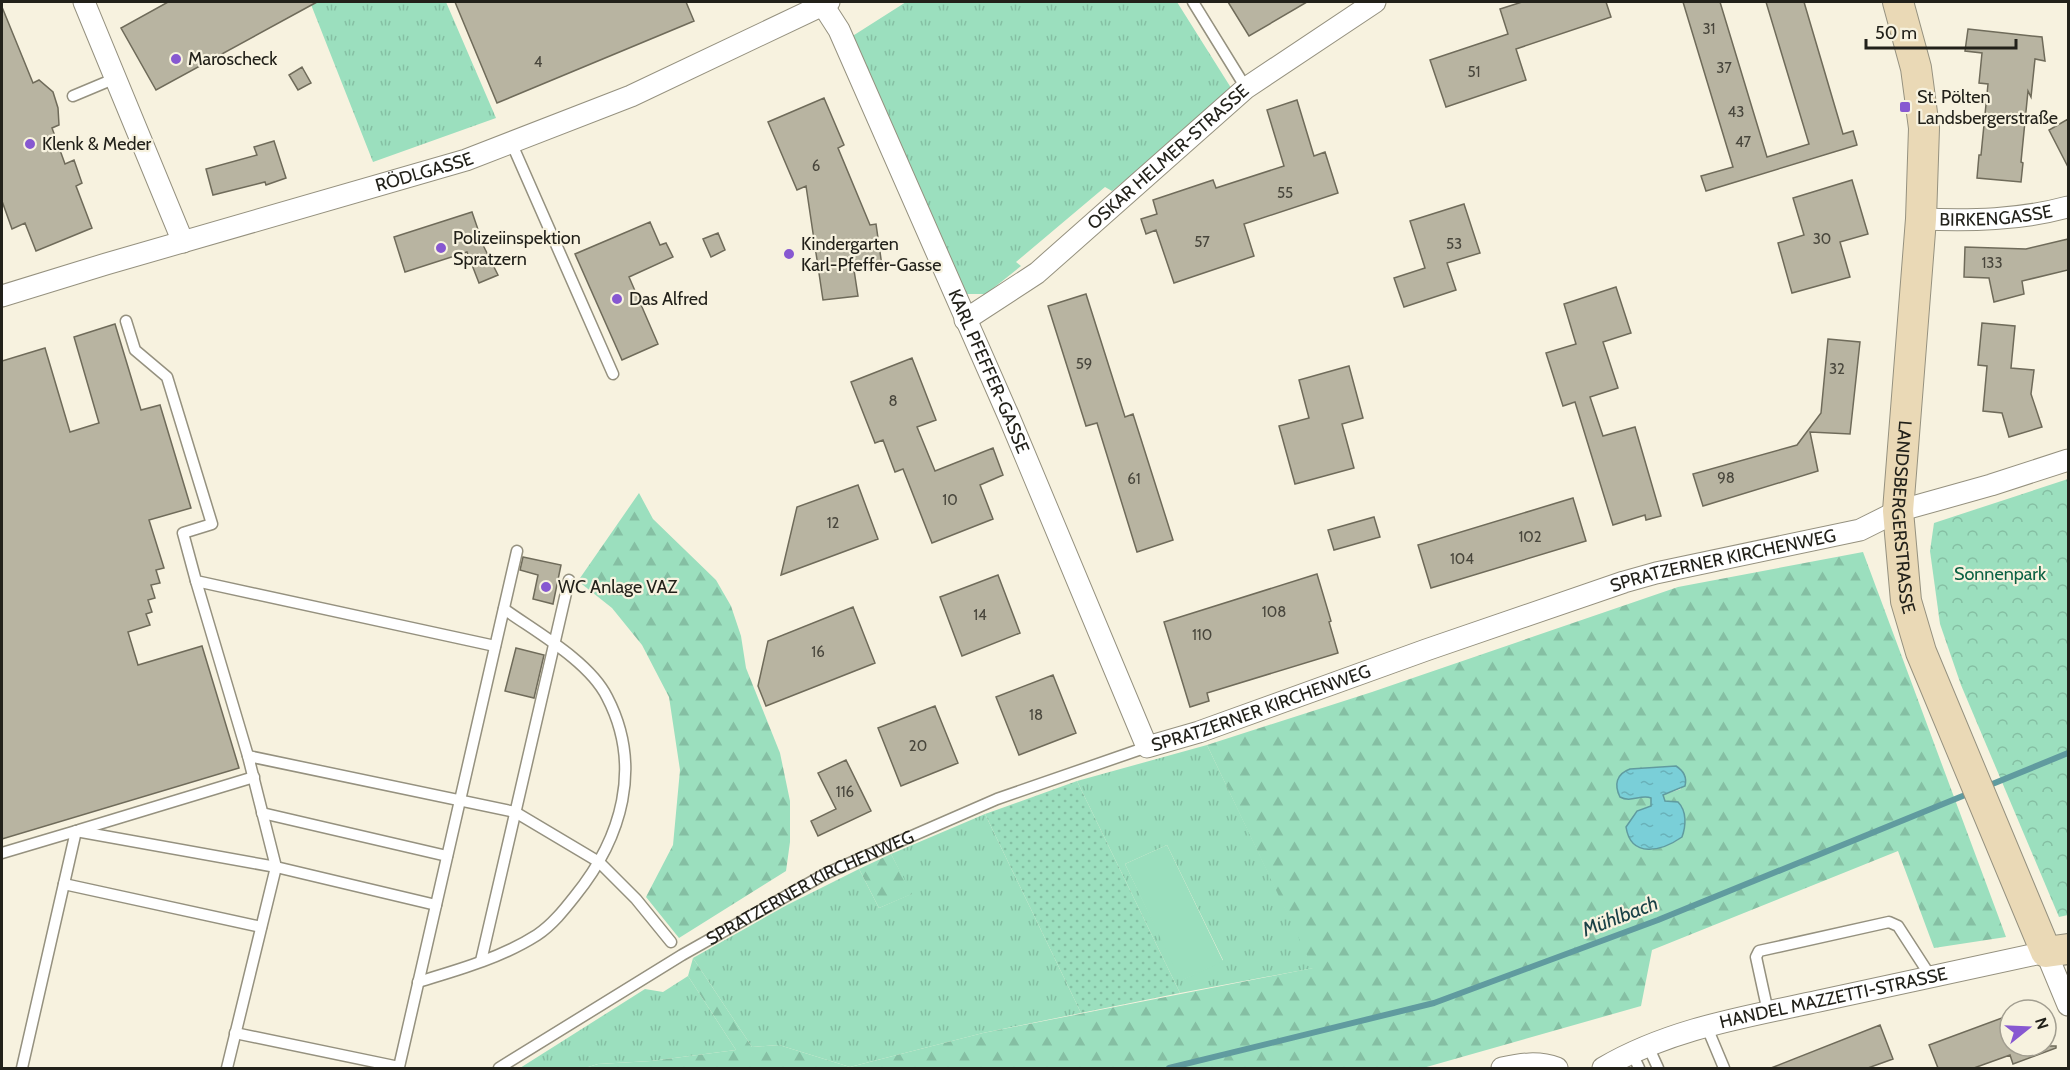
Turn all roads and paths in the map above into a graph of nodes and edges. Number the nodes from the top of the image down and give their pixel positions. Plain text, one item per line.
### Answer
1 (84, 2) edge
2 (1193, 2) edge
3 (1375, 2) edge
4 (1898, 2) edge
5 (824, 3) edge
6 (116, 78) junction
7 (1246, 88) junction
8 (73, 96) dead end
9 (511, 142) junction
10 (2068, 207) edge
11 (1921, 219) junction
12 (183, 242) junction
13 (2, 296) edge
14 (965, 320) junction
15 (126, 321) dead end
16 (613, 374) dead end
17 (2068, 460) edge
18 (1898, 512) junction
19 (517, 551) dead end
20 (569, 580) dead end
21 (196, 581) junction
22 (504, 609) junction
23 (554, 645) junction
24 (495, 646) junction
25 (1147, 747) junction
26 (248, 756) junction
27 (254, 777) junction
28 (460, 799) junction
29 (515, 812) junction
30 (262, 813) junction
31 (76, 831) junction
32 (2, 853) edge
33 (447, 856) junction
34 (599, 862) junction
35 (276, 867) junction
36 (64, 884) junction
37 (436, 905) junction
38 (261, 927) junction
39 (671, 942) dead end
40 (2057, 951) edge
41 (481, 962) junction
42 (1931, 977) junction
43 (418, 982) junction
44 (2068, 1005) edge
45 (1768, 1012) junction
46 (1706, 1025) junction
47 (235, 1033) junction
48 (1639, 1056) edge
49 (22, 1068) edge
50 (227, 1068) edge
51 (499, 1068) edge
52 (1502, 1068) edge
53 (1557, 1068) edge
54 (1603, 1068) edge
55 (1658, 1068) edge
56 (1724, 1068) edge

1 - 6 street
2 - 7 lane
3 - 7 street, OSKAR HELMER-STRASSE
4 - 11 street, LANDSBERGERSTRASSE
5 - 9 street, RÖDLGASSE
5 - 14 street, KARL PFEFFER-GASSE
6 - 8 lane
6 - 12 street
7 - 14 street, OSKAR HELMER-STRASSE
9 - 12 street, RÖDLGASSE
9 - 16 lane
10 - 11 street, BIRKENGASSE
11 - 18 street, LANDSBERGERSTRASSE
12 - 13 street, RÖDLGASSE
14 - 25 street, KARL PFEFFER-GASSE
15 - 21 lane
17 - 18 street, SPRATZERNER KIRCHENWEG
18 - 25 street, SPRATZERNER KIRCHENWEG
18 - 40 street, LANDSBERGERSTRASSE
19 - 22 lane
20 - 23 lane
21 - 24 lane
21 - 26 lane
22 - 23 lane
22 - 24 lane
23 - 29 lane
23 - 34 lane
24 - 28 lane
25 - 51 lane, SPRATZERNER KIRCHENWEG
26 - 27 lane
26 - 28 lane
27 - 30 lane
27 - 31 lane
28 - 29 lane
28 - 33 lane
29 - 34 lane
29 - 41 lane
30 - 33 lane
30 - 35 lane
31 - 32 lane
31 - 35 lane
31 - 36 lane
33 - 37 lane
34 - 39 lane
34 - 41 lane
35 - 37 lane
35 - 38 lane
36 - 38 lane
36 - 49 lane
37 - 43 lane
38 - 47 lane
40 - 42 street, HANDEL MAZZETTI-STRASSE
40 - 44 street, LANDSBERGERSTRASSE
41 - 43 lane
42 - 45 street, HANDEL MAZZETTI-STRASSE
42 - 45 lane
43 - 47 lane
45 - 46 street, HANDEL MAZZETTI-STRASSE
46 - 48 street, HANDEL MAZZETTI-STRASSE
46 - 56 lane
47 - 50 lane
48 - 54 street, HANDEL MAZZETTI-STRASSE
48 - 55 lane
52 - 53 street

